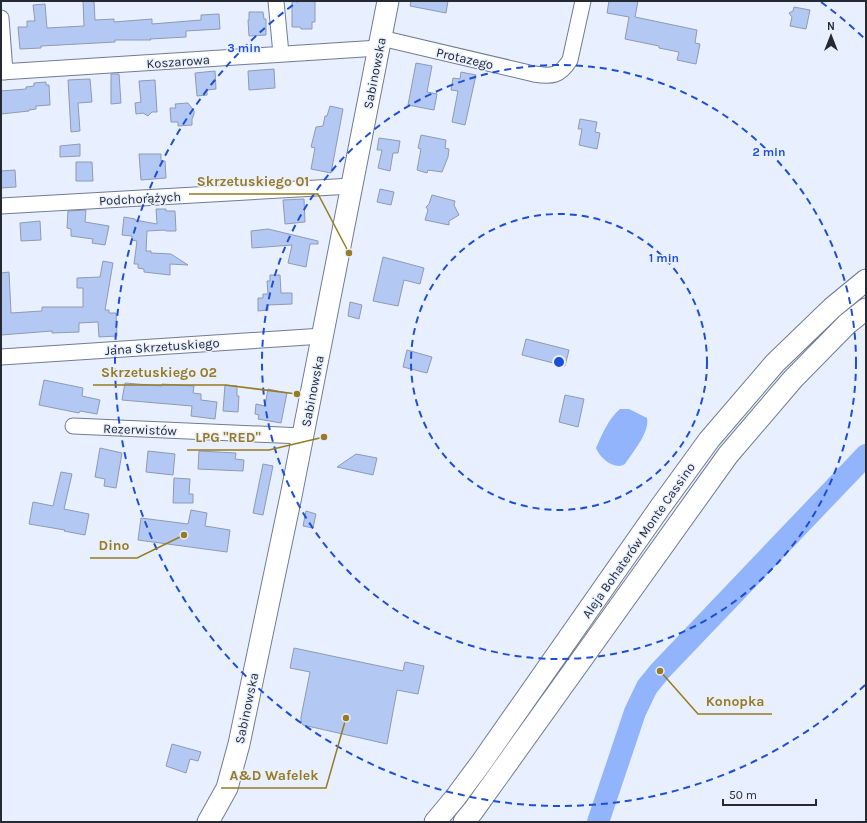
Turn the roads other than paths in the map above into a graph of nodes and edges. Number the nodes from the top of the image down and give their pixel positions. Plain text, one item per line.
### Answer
1 (276, 1) edge
2 (388, 1) edge
3 (583, 1) edge
4 (1, 18) edge
5 (380, 43) junction
6 (281, 54) junction
7 (3, 72) edge
8 (352, 186) junction
9 (1, 206) edge
10 (866, 280) edge
11 (866, 308) edge
12 (323, 336) junction
13 (1, 357) edge
14 (74, 426) dead end
15 (303, 436) junction
16 (208, 822) edge
17 (435, 822) edge
18 (464, 822) edge

1 - 6 street
2 - 5 main road, Sabinowska
3 - 5 street, Protazego
4 - 7 street
5 - 6 street, Koszarowa
5 - 8 main road, Sabinowska
6 - 7 street, Koszarowa
8 - 9 street, Podchorążych
8 - 12 main road, Sabinowska
10 - 17 main road, Aleja Bohaterów Monte Cassino
11 - 18 main road, Aleja Bohaterów Monte Cassino
12 - 13 street, Jana Skrzetuskiego
12 - 15 main road, Sabinowska
14 - 15 street, Rezerwistów
15 - 16 main road, Sabinowska

